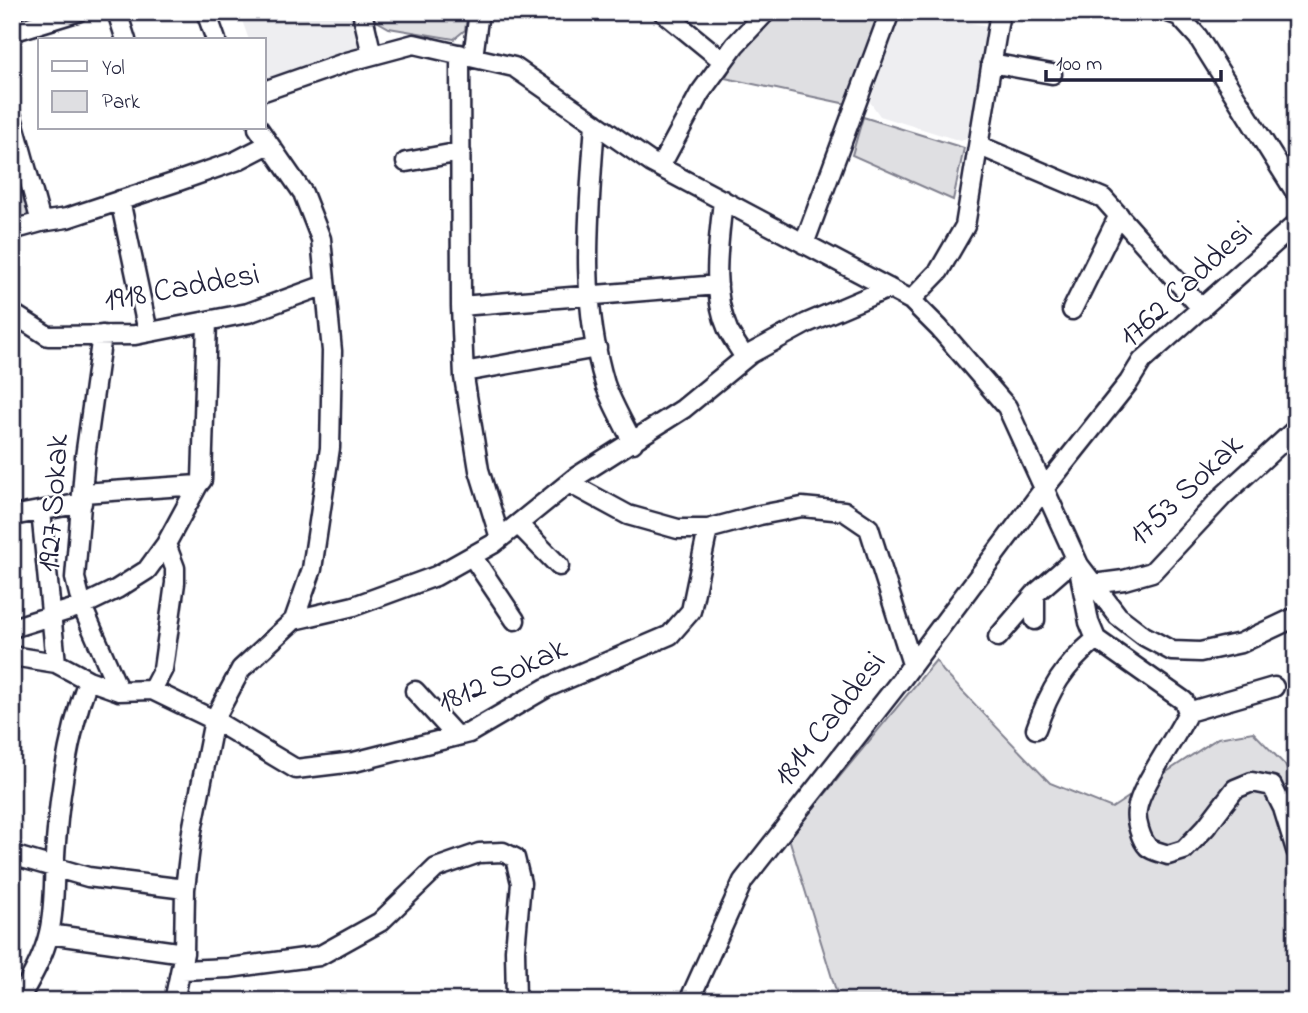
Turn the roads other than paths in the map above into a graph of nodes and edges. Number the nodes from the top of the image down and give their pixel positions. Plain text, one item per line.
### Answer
1 (77, 12) edge
2 (117, 12) edge
3 (206, 12) edge
4 (362, 12) edge
5 (479, 12) edge
6 (663, 12) edge
7 (765, 12) edge
8 (890, 12) edge
9 (1000, 12) edge
10 (1177, 13) edge
11 (12, 32) edge
12 (125, 38) edge
13 (215, 38) edge
14 (372, 55) junction
15 (467, 56) junction
16 (723, 61) junction
17 (991, 63) junction
18 (1052, 74) dead end
19 (266, 90) edge
20 (12, 117) edge
21 (595, 123) junction
22 (259, 130) edge
23 (269, 144) junction
24 (980, 146) junction
25 (461, 152) junction
26 (406, 162) dead end
27 (660, 167) junction
28 (1296, 193) edge
29 (120, 200) junction
30 (723, 200) junction
31 (1119, 215) junction
32 (41, 222) junction
33 (1296, 225) edge
34 (12, 230) edge
35 (804, 244) junction
36 (325, 285) junction
37 (718, 285) junction
38 (889, 288) junction
39 (589, 295) junction
40 (911, 300) junction
41 (461, 306) junction
42 (1202, 309) junction
43 (1072, 310) dead end
44 (12, 313) edge
45 (207, 321) junction
46 (148, 332) junction
47 (102, 335) junction
48 (597, 348) junction
49 (745, 358) junction
50 (464, 372) junction
51 (1296, 429) edge
52 (633, 443) junction
53 (569, 483) junction
54 (198, 485) junction
55 (1043, 490) junction
56 (83, 498) junction
57 (41, 511) junction
58 (12, 516) edge
59 (518, 524) junction
60 (708, 529) junction
61 (500, 538) junction
62 (166, 544) junction
63 (471, 556) junction
64 (1077, 562) junction
65 (559, 566) dead end
66 (1093, 584) junction
67 (1035, 594) junction
68 (82, 606) junction
69 (51, 617) junction
70 (1296, 617) edge
71 (294, 620) junction
72 (515, 620) dead end
73 (1035, 620) dead end
74 (12, 628) edge
75 (998, 637) dead end
76 (1096, 639) junction
77 (12, 656) edge
78 (56, 663) junction
79 (912, 664) junction
80 (89, 680) junction
81 (1274, 687) dead end
82 (152, 690) junction
83 (119, 691) junction
84 (415, 691) dead end
85 (1188, 712) junction
86 (214, 720) junction
87 (1036, 729) dead end
88 (456, 736) junction
89 (1296, 850) edge
90 (12, 855) edge
91 (56, 869) junction
92 (185, 889) junction
93 (49, 934) junction
94 (183, 961) junction
95 (18, 1001) edge
96 (174, 1001) edge
97 (516, 1001) edge
98 (689, 1001) edge

1 - 11 street
2 - 12 street
3 - 13 street
4 - 14 street
5 - 15 street
6 - 16 street
7 - 16 street
8 - 35 street
9 - 17 street
10 - 28 street
14 - 15 street
14 - 19 street
15 - 21 street
15 - 25 street
16 - 27 street
17 - 18 street
17 - 24 street
20 - 32 street
21 - 27 street
21 - 39 street
22 - 23 street
23 - 29 street
23 - 36 street
24 - 31 street
24 - 40 street
25 - 26 street
25 - 41 street
27 - 30 street
29 - 32 street
29 - 46 street
30 - 35 street
30 - 37 street
31 - 42 street
31 - 43 street
32 - 34 street
33 - 42 street, 1762 Caddesi
35 - 38 street
36 - 45 street, 1918 Caddesi
36 - 71 street
37 - 39 street
37 - 49 street
38 - 40 street
38 - 49 street
39 - 41 street
39 - 48 street
40 - 55 street
41 - 50 street
42 - 55 street, 1762 Caddesi
44 - 47 street, 1918 Caddesi
45 - 46 street, 1918 Caddesi
45 - 54 street
46 - 47 street, 1918 Caddesi
47 - 56 street, 1927 Sokak
48 - 50 street
48 - 52 street
49 - 52 street
50 - 61 street
51 - 66 street, 1753 Sokak
52 - 53 street
53 - 59 street
53 - 60 street
54 - 56 street
54 - 62 street
55 - 64 street
55 - 79 street, 1814 Caddesi
56 - 57 street
56 - 68 street, 1927 Sokak
57 - 58 street
57 - 69 street
59 - 61 street
59 - 65 street
60 - 79 street
60 - 88 street, 1812 Sokak
61 - 63 street
62 - 68 street
62 - 82 street
63 - 71 street
63 - 72 street
64 - 66 street
64 - 67 street
64 - 76 street
66 - 70 street
67 - 73 street
67 - 75 street
68 - 69 street
68 - 83 street, 1927 Sokak
69 - 74 street
69 - 78 street
71 - 86 street
76 - 85 street
76 - 87 street
77 - 78 street
78 - 80 street
79 - 98 street, 1814 Caddesi
80 - 83 street
80 - 91 street
81 - 85 street
82 - 83 street
82 - 86 street
84 - 88 street
85 - 89 street
86 - 88 street, 1812 Sokak
86 - 92 street
90 - 91 street
91 - 92 street
91 - 93 street
92 - 94 street
93 - 94 street
93 - 95 street
94 - 96 street
94 - 97 street

